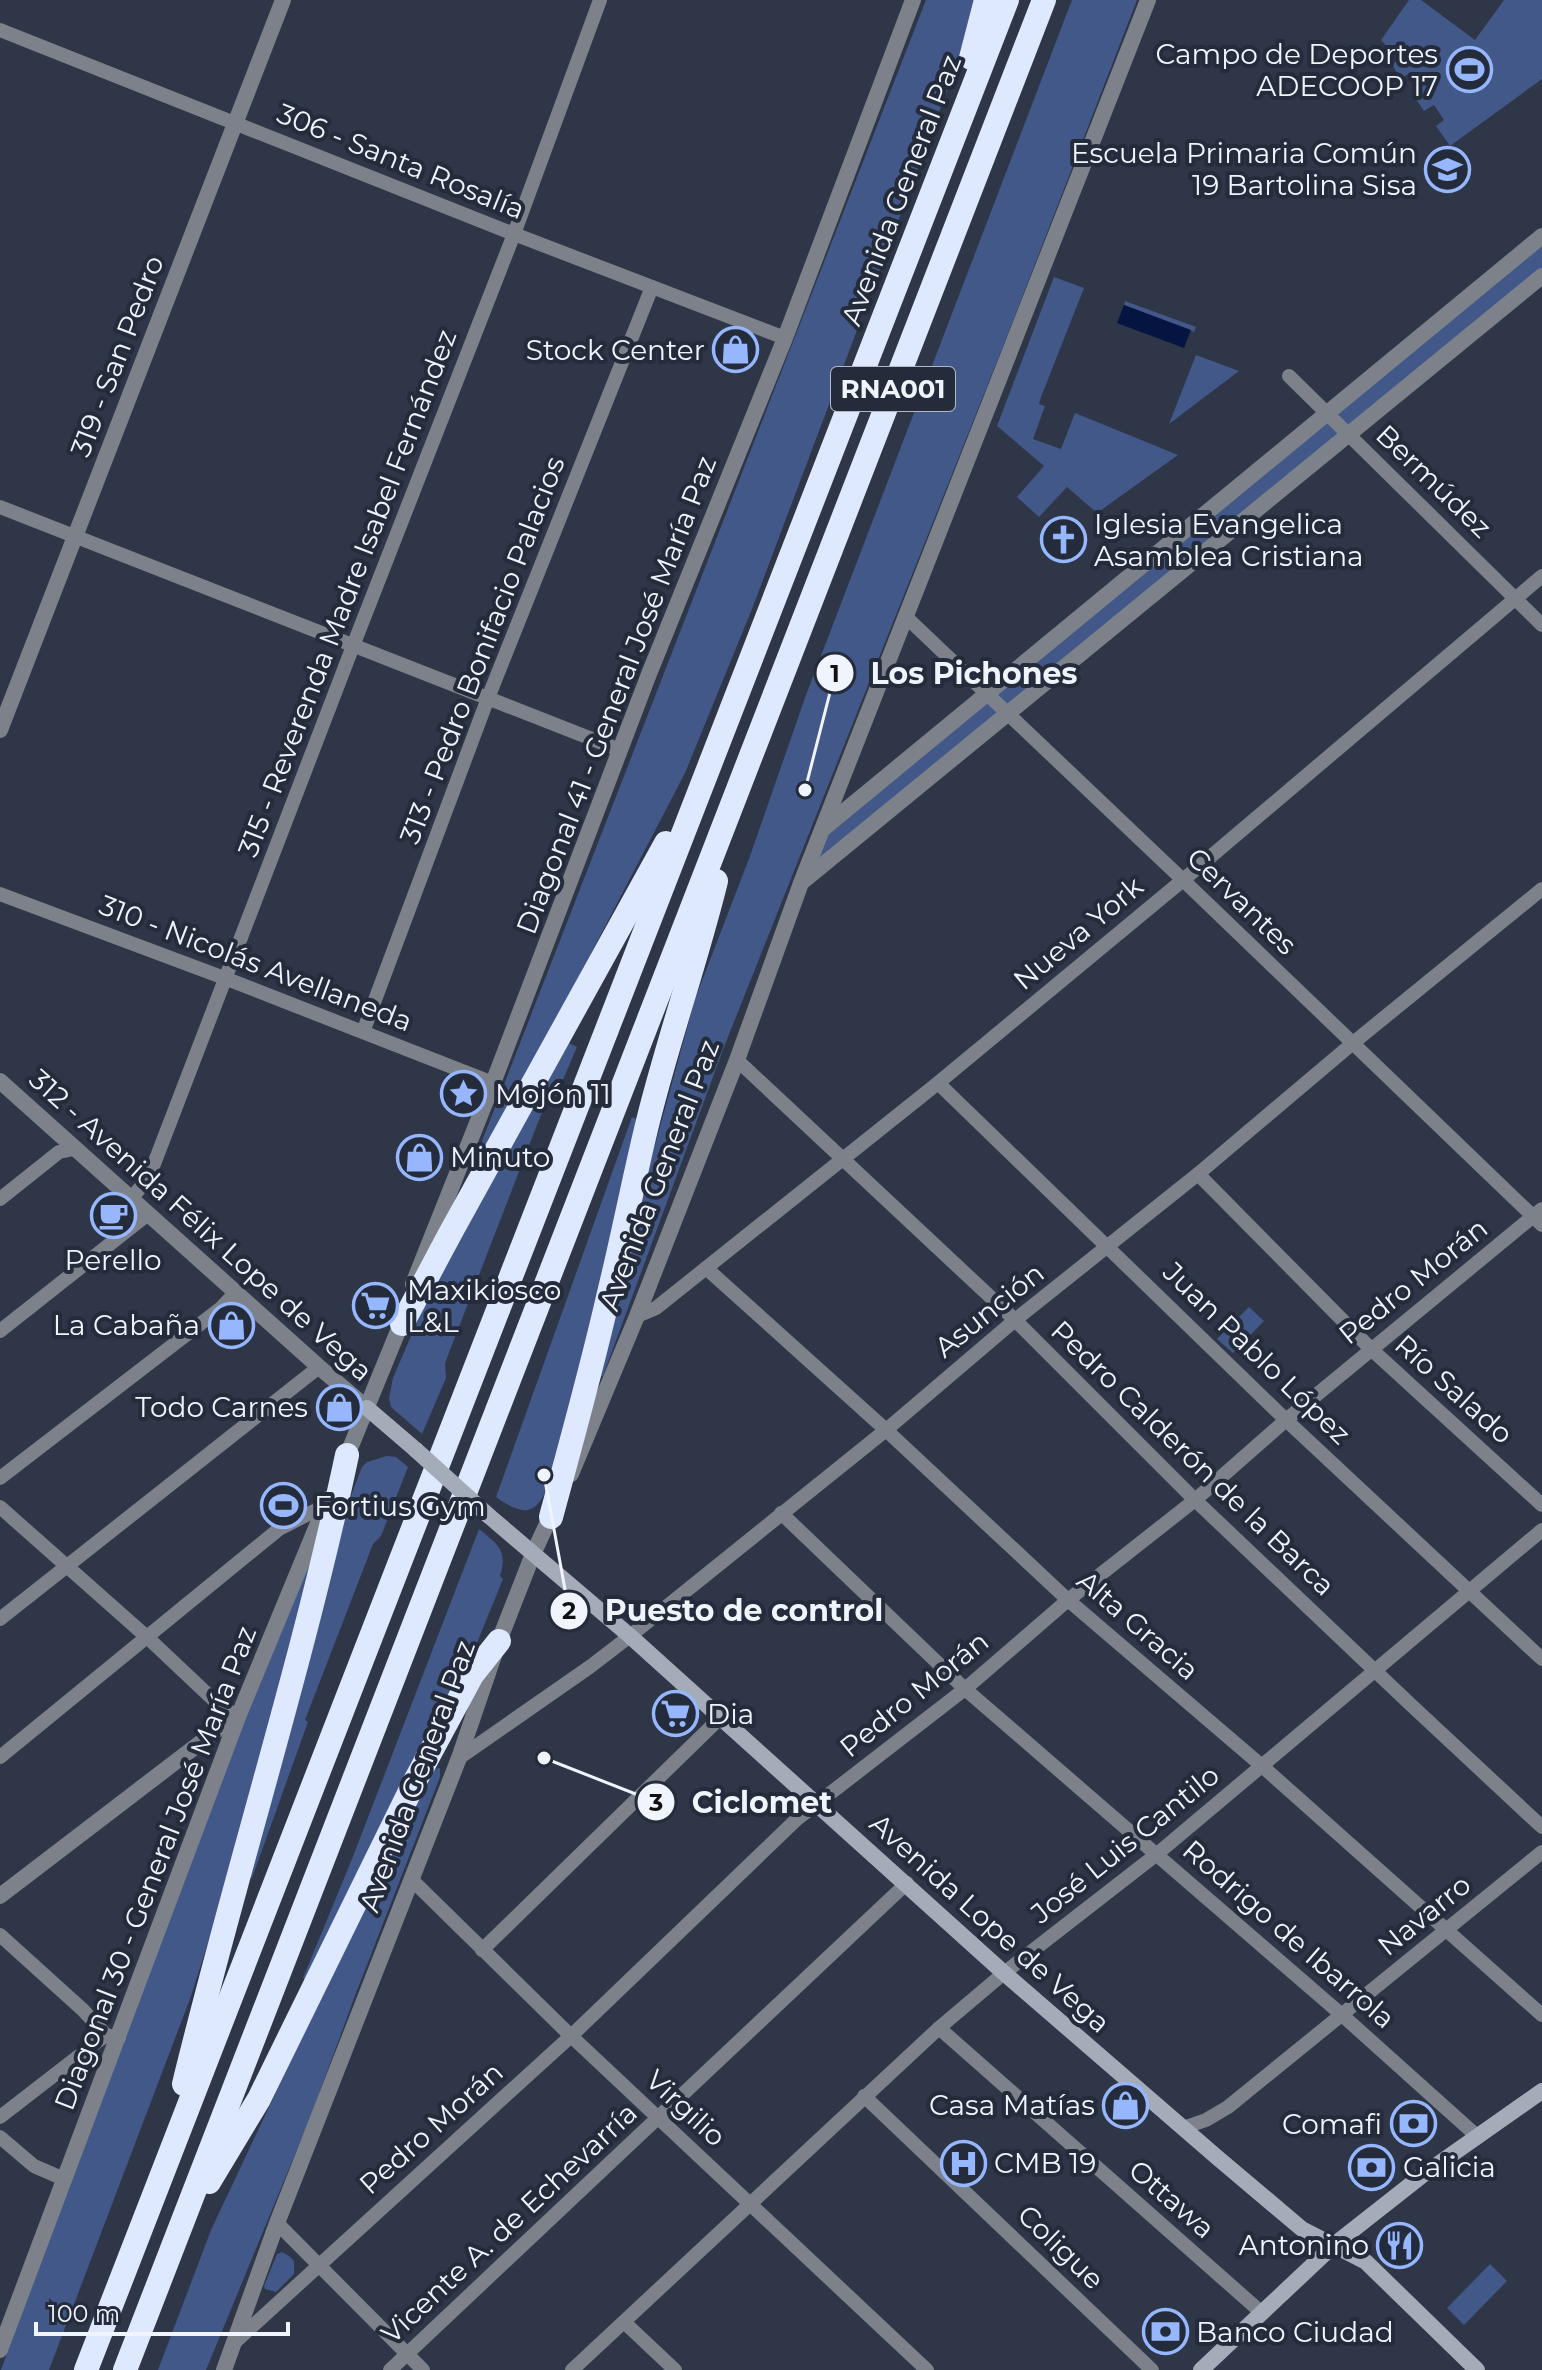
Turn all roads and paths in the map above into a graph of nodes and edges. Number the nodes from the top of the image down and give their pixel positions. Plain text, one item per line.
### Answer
1 (283, 0) edge
2 (600, 0) edge
3 (913, 0) edge
4 (986, 0) edge
5 (1007, 0) edge
6 (1044, 0) edge
7 (1148, 0) edge
8 (0, 30) edge
9 (235, 123) junction
10 (945, 161) junction
11 (514, 234) junction
12 (1542, 236) edge
13 (1542, 276) edge
14 (652, 287) junction
15 (785, 338) junction
16 (1289, 376) dead end
17 (1327, 413) junction
18 (1349, 435) junction
19 (0, 507) edge
20 (75, 536) junction
21 (1542, 576) edge
22 (1516, 597) junction
23 (905, 616) junction
24 (1542, 625) edge
25 (353, 646) junction
26 (986, 694) junction
27 (488, 698) junction
28 (1009, 715) junction
29 (0, 730) edge
30 (620, 750) junction
31 (709, 768) junction
32 (742, 779) junction
33 (821, 830) junction
34 (1183, 880) junction
35 (801, 883) junction
36 (1542, 889) edge
37 (0, 894) edge
38 (227, 979) junction
39 (363, 1032) junction
40 (1353, 1043) junction
41 (737, 1060) junction
42 (0, 1081) edge
43 (493, 1083) junction
44 (938, 1083) junction
45 (74, 1149) junction
46 (843, 1159) junction
47 (1198, 1174) junction
48 (0, 1199) edge
49 (131, 1199) junction
50 (148, 1214) junction
51 (1539, 1217) edge
52 (1108, 1246) junction
53 (706, 1268) junction
54 (236, 1292) junction
55 (637, 1316) junction
56 (1015, 1320) junction
57 (402, 1324) junction
58 (0, 1331) edge
59 (1371, 1349) junction
60 (319, 1367) junction
61 (367, 1408) junction
62 (1286, 1420) junction
63 (886, 1430) junction
64 (347, 1455) junction
65 (0, 1478) edge
66 (1195, 1500) junction
67 (326, 1505) junction
68 (1542, 1505) edge
69 (0, 1507) edge
70 (781, 1513) junction
71 (551, 1517) junction
72 (1542, 1530) edge
73 (533, 1554) junction
74 (67, 1567) junction
75 (1469, 1589) junction
76 (1068, 1600) junction
77 (0, 1619) edge
78 (630, 1636) junction
79 (148, 1638) junction
80 (499, 1641) junction
81 (1542, 1659) edge
82 (1373, 1670) junction
83 (965, 1689) junction
84 (238, 1717) junction
85 (719, 1719) junction
86 (0, 1757) edge
87 (459, 1758) junction
88 (1262, 1766) junction
89 (818, 1803) junction
90 (1542, 1827) edge
91 (1542, 1852) edge
92 (1157, 1854) junction
93 (412, 1880) junction
94 (907, 1883) junction
95 (0, 1896) edge
96 (1446, 1931) junction
97 (0, 1935) edge
98 (482, 1950) junction
99 (1004, 1973) junction
100 (1342, 2015) junction
101 (1542, 2015) edge
102 (939, 2028) junction
103 (113, 2036) junction
104 (571, 2036) junction
105 (1542, 2091) edge
106 (864, 2096) junction
107 (0, 2117) edge
108 (659, 2118) junction
109 (1183, 2128) junction
110 (0, 2137) edge
111 (1478, 2137) junction
112 (162, 2175) junction
113 (64, 2179) junction
114 (749, 2204) junction
115 (277, 2223) junction
116 (175, 2239) junction
117 (1335, 2244) junction
118 (317, 2265) junction
119 (1262, 2313) junction
120 (624, 2322) junction
121 (234, 2342) junction
122 (0, 2350) edge
123 (407, 2354) junction
124 (86, 2370) edge
125 (125, 2370) edge
126 (224, 2370) edge
127 (390, 2370) edge
128 (423, 2370) edge
129 (572, 2370) edge
130 (675, 2370) edge
131 (927, 2370) edge
132 (1152, 2370) edge
133 (1201, 2370) edge
134 (1477, 2370) edge

1 - 9 street, 319 - San Pedro
2 - 11 street, 315 - Reverenda Madre Isabel Fernández
3 - 15 street, Diagonal 41 - General José María Paz
4 - 10 highway
5 - 10 highway, Avenida General Paz / RNA001
6 - 32 highway, Avenida General Paz / RNA001
7 - 23 street, Avenida General Paz
8 - 9 street, 306 - Santa Rosalía
9 - 11 street, 306 - Santa Rosalía
9 - 20 street, 319 - San Pedro
10 - 31 highway, Avenida General Paz / RNA001
11 - 14 street, 306 - Santa Rosalía
11 - 25 street, 315 - Reverenda Madre Isabel Fernández
12 - 17 street
13 - 18 street
14 - 15 street, 306 - Santa Rosalía
14 - 27 street, 313 - Pedro Bonifacio Palacios
15 - 30 street, Diagonal 41 - General José María Paz
16 - 17 street, Bermúdez
17 - 18 street, Bermúdez
17 - 26 street
18 - 22 street, Bermúdez
18 - 28 street
19 - 20 street
20 - 25 street
20 - 29 street, 319 - San Pedro
21 - 22 street, Nueva York
22 - 24 street, Bermúdez
22 - 34 street, Nueva York
23 - 26 street, Cervantes
23 - 33 street, Avenida General Paz
25 - 27 street
25 - 38 street, 315 - Reverenda Madre Isabel Fernández
26 - 28 street, Cervantes
26 - 33 street
27 - 30 street
27 - 39 street, 313 - Pedro Bonifacio Palacios
28 - 34 street, Cervantes
28 - 35 street
30 - 43 street, Diagonal 41 - General José María Paz
31 - 57 highway
31 - 112 highway, Avenida General Paz / RNA001
32 - 71 highway
32 - 116 highway, Avenida General Paz / RNA001
33 - 35 street, Avenida General Paz
34 - 40 street, Cervantes
34 - 44 street, Nueva York
35 - 41 street, Avenida General Paz
36 - 40 street, Asunción
37 - 38 street, 310 - Nicolás Avellaneda
38 - 39 street, 310 - Nicolás Avellaneda
38 - 49 street, 315 - Reverenda Madre Isabel Fernández
39 - 43 street, 310 - Nicolás Avellaneda
40 - 47 street, Asunción
40 - 51 street, Cervantes
41 - 46 street, Pedro Calderón de la Barca
41 - 55 street, Avenida General Paz
42 - 45 street, 312 - Avenida Félix Lope de Vega
43 - 57 street, Diagonal 41 - General José María Paz
44 - 46 street, Nueva York
44 - 52 street, Juan Pablo López
45 - 48 street
45 - 49 street, 312 - Avenida Félix Lope de Vega
46 - 53 street, Nueva York
46 - 56 street, Pedro Calderón de la Barca
47 - 52 street, Asunción
47 - 59 street, Río Salado
49 - 50 street, 312 - Avenida Félix Lope de Vega
50 - 54 street, 312 - Avenida Félix Lope de Vega
50 - 58 street
51 - 59 street, Pedro Morán
52 - 56 street, Asunción
52 - 62 street, Juan Pablo López
53 - 55 street, Nueva York
53 - 63 street, Alta Gracia
54 - 60 street, 312 - Avenida Félix Lope de Vega
54 - 65 street
55 - 71 street, Avenida General Paz
56 - 63 street, Asunción
56 - 66 street, Pedro Calderón de la Barca
57 - 61 street, Diagonal 41 - General José María Paz
59 - 62 street, Pedro Morán
59 - 68 street, Río Salado
60 - 61 street, 312 - Avenida Félix Lope de Vega
60 - 74 street
61 - 64 street, Diagonal 30 - General José María Paz
61 - 73 main road, Avenida Lope de Vega, bridge
62 - 66 street, Pedro Morán
62 - 75 street, Juan Pablo López
63 - 70 street, Asunción
63 - 76 street, Alta Gracia
64 - 67 street, Diagonal 30 - General José María Paz
64 - 112 highway
66 - 76 street, Pedro Morán
66 - 82 street, Pedro Calderón de la Barca
67 - 79 street
67 - 84 street, Diagonal 30 - General José María Paz
69 - 74 street
70 - 78 street, Asunción
70 - 83 street, Rodrigo de Ibarrola
71 - 73 street, Avenida General Paz
72 - 75 street, José Luis Cantilo
73 - 78 main road, Avenida Lope de Vega
73 - 80 street, Avenida General Paz
74 - 77 street
74 - 79 street
75 - 81 street, Juan Pablo López
75 - 82 street, José Luis Cantilo
76 - 83 street, Pedro Morán
76 - 88 street, Alta Gracia
78 - 85 main road, Avenida Lope de Vega
78 - 87 street, Asunción
79 - 84 street
79 - 86 street
80 - 87 street, Avenida General Paz
80 - 116 highway
82 - 88 street, José Luis Cantilo
82 - 90 street, Pedro Calderón de la Barca
83 - 89 street, Pedro Morán
83 - 92 street, Rodrigo de Ibarrola
84 - 95 street
84 - 103 street, Diagonal 30 - General José María Paz
85 - 89 main road, Avenida Lope de Vega
85 - 98 street
87 - 93 street, Avenida General Paz
88 - 92 street, José Luis Cantilo
88 - 96 street, Alta Gracia
89 - 94 main road, Avenida Lope de Vega
89 - 104 street, Pedro Morán
91 - 96 street, Navarro
92 - 99 street, José Luis Cantilo
92 - 100 street, Rodrigo de Ibarrola
93 - 98 street, Virgilio
93 - 115 street, Avenida General Paz
94 - 99 main road, Avenida Lope de Vega
94 - 108 street, Vicente A. de Echevarría
96 - 100 street, Navarro
96 - 101 street, Alta Gracia
97 - 103 street
98 - 104 street, Virgilio
99 - 102 street, José Luis Cantilo
99 - 109 main road, Avenida Lope de Vega
100 - 109 street, Navarro
100 - 111 street, Rodrigo de Ibarrola
102 - 106 street, José Luis Cantilo
102 - 119 street, Ottawa
103 - 107 street
103 - 113 street, Diagonal 30 - General José María Paz
104 - 108 street, Virgilio
104 - 118 street, Pedro Morán
105 - 111 main road
106 - 114 street, José Luis Cantilo
106 - 132 street, Coligue
108 - 114 street, Virgilio
108 - 123 street, Vicente A. de Echevarría
109 - 117 main road, Avenida Lope de Vega
110 - 113 street
111 - 117 main road
112 - 124 highway, Avenida General Paz / RNA001
113 - 122 street, Diagonal 30 - General José María Paz
114 - 120 street, José Luis Cantilo
114 - 131 street, Virgilio
115 - 118 street
115 - 121 street, Avenida General Paz
116 - 125 highway, Avenida General Paz / RNA001
117 - 119 main road
117 - 134 main road, Avenida Lope de Vega
118 - 121 street, Pedro Morán
118 - 123 street
119 - 133 main road
120 - 129 street, José Luis Cantilo
120 - 130 street
121 - 126 street, Avenida General Paz
123 - 127 street, Vicente A. de Echevarría
123 - 128 street

